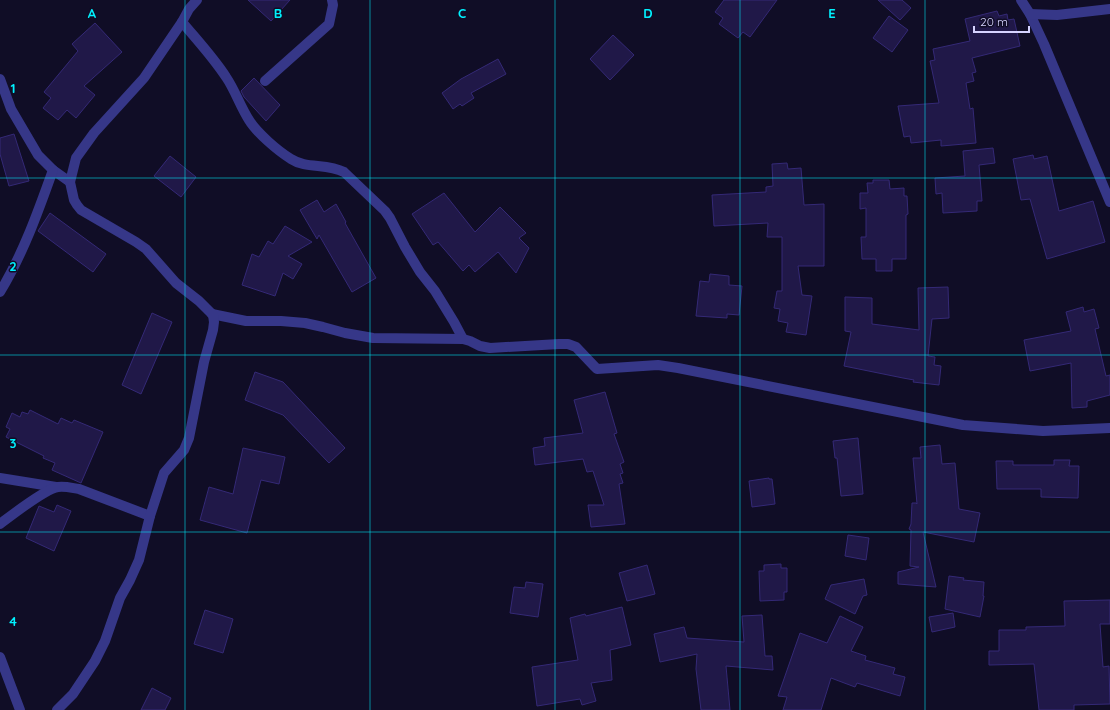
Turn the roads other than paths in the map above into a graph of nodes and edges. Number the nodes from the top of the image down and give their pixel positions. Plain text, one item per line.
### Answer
1 (197, 0) edge
2 (332, 0) edge
3 (1021, 0) edge
4 (1110, 10) edge
5 (1030, 14) junction
6 (182, 22) junction
7 (0, 79) edge
8 (265, 81) dead end
9 (53, 170) junction
10 (70, 182) junction
11 (1110, 202) edge
12 (0, 292) edge
13 (212, 314) junction
14 (463, 339) junction
15 (1110, 428) edge
16 (0, 478) edge
17 (56, 487) junction
18 (150, 516) junction
19 (0, 524) edge
20 (0, 657) edge
21 (20, 710) edge
22 (57, 710) edge

1 - 6 street
2 - 8 street
3 - 5 street
4 - 5 street
5 - 11 street
6 - 10 street
6 - 14 street
7 - 9 street
9 - 10 street
9 - 12 street
10 - 13 street
13 - 14 street
13 - 18 street
14 - 15 street
16 - 17 street
17 - 18 street
17 - 19 street
18 - 22 street
20 - 21 street

